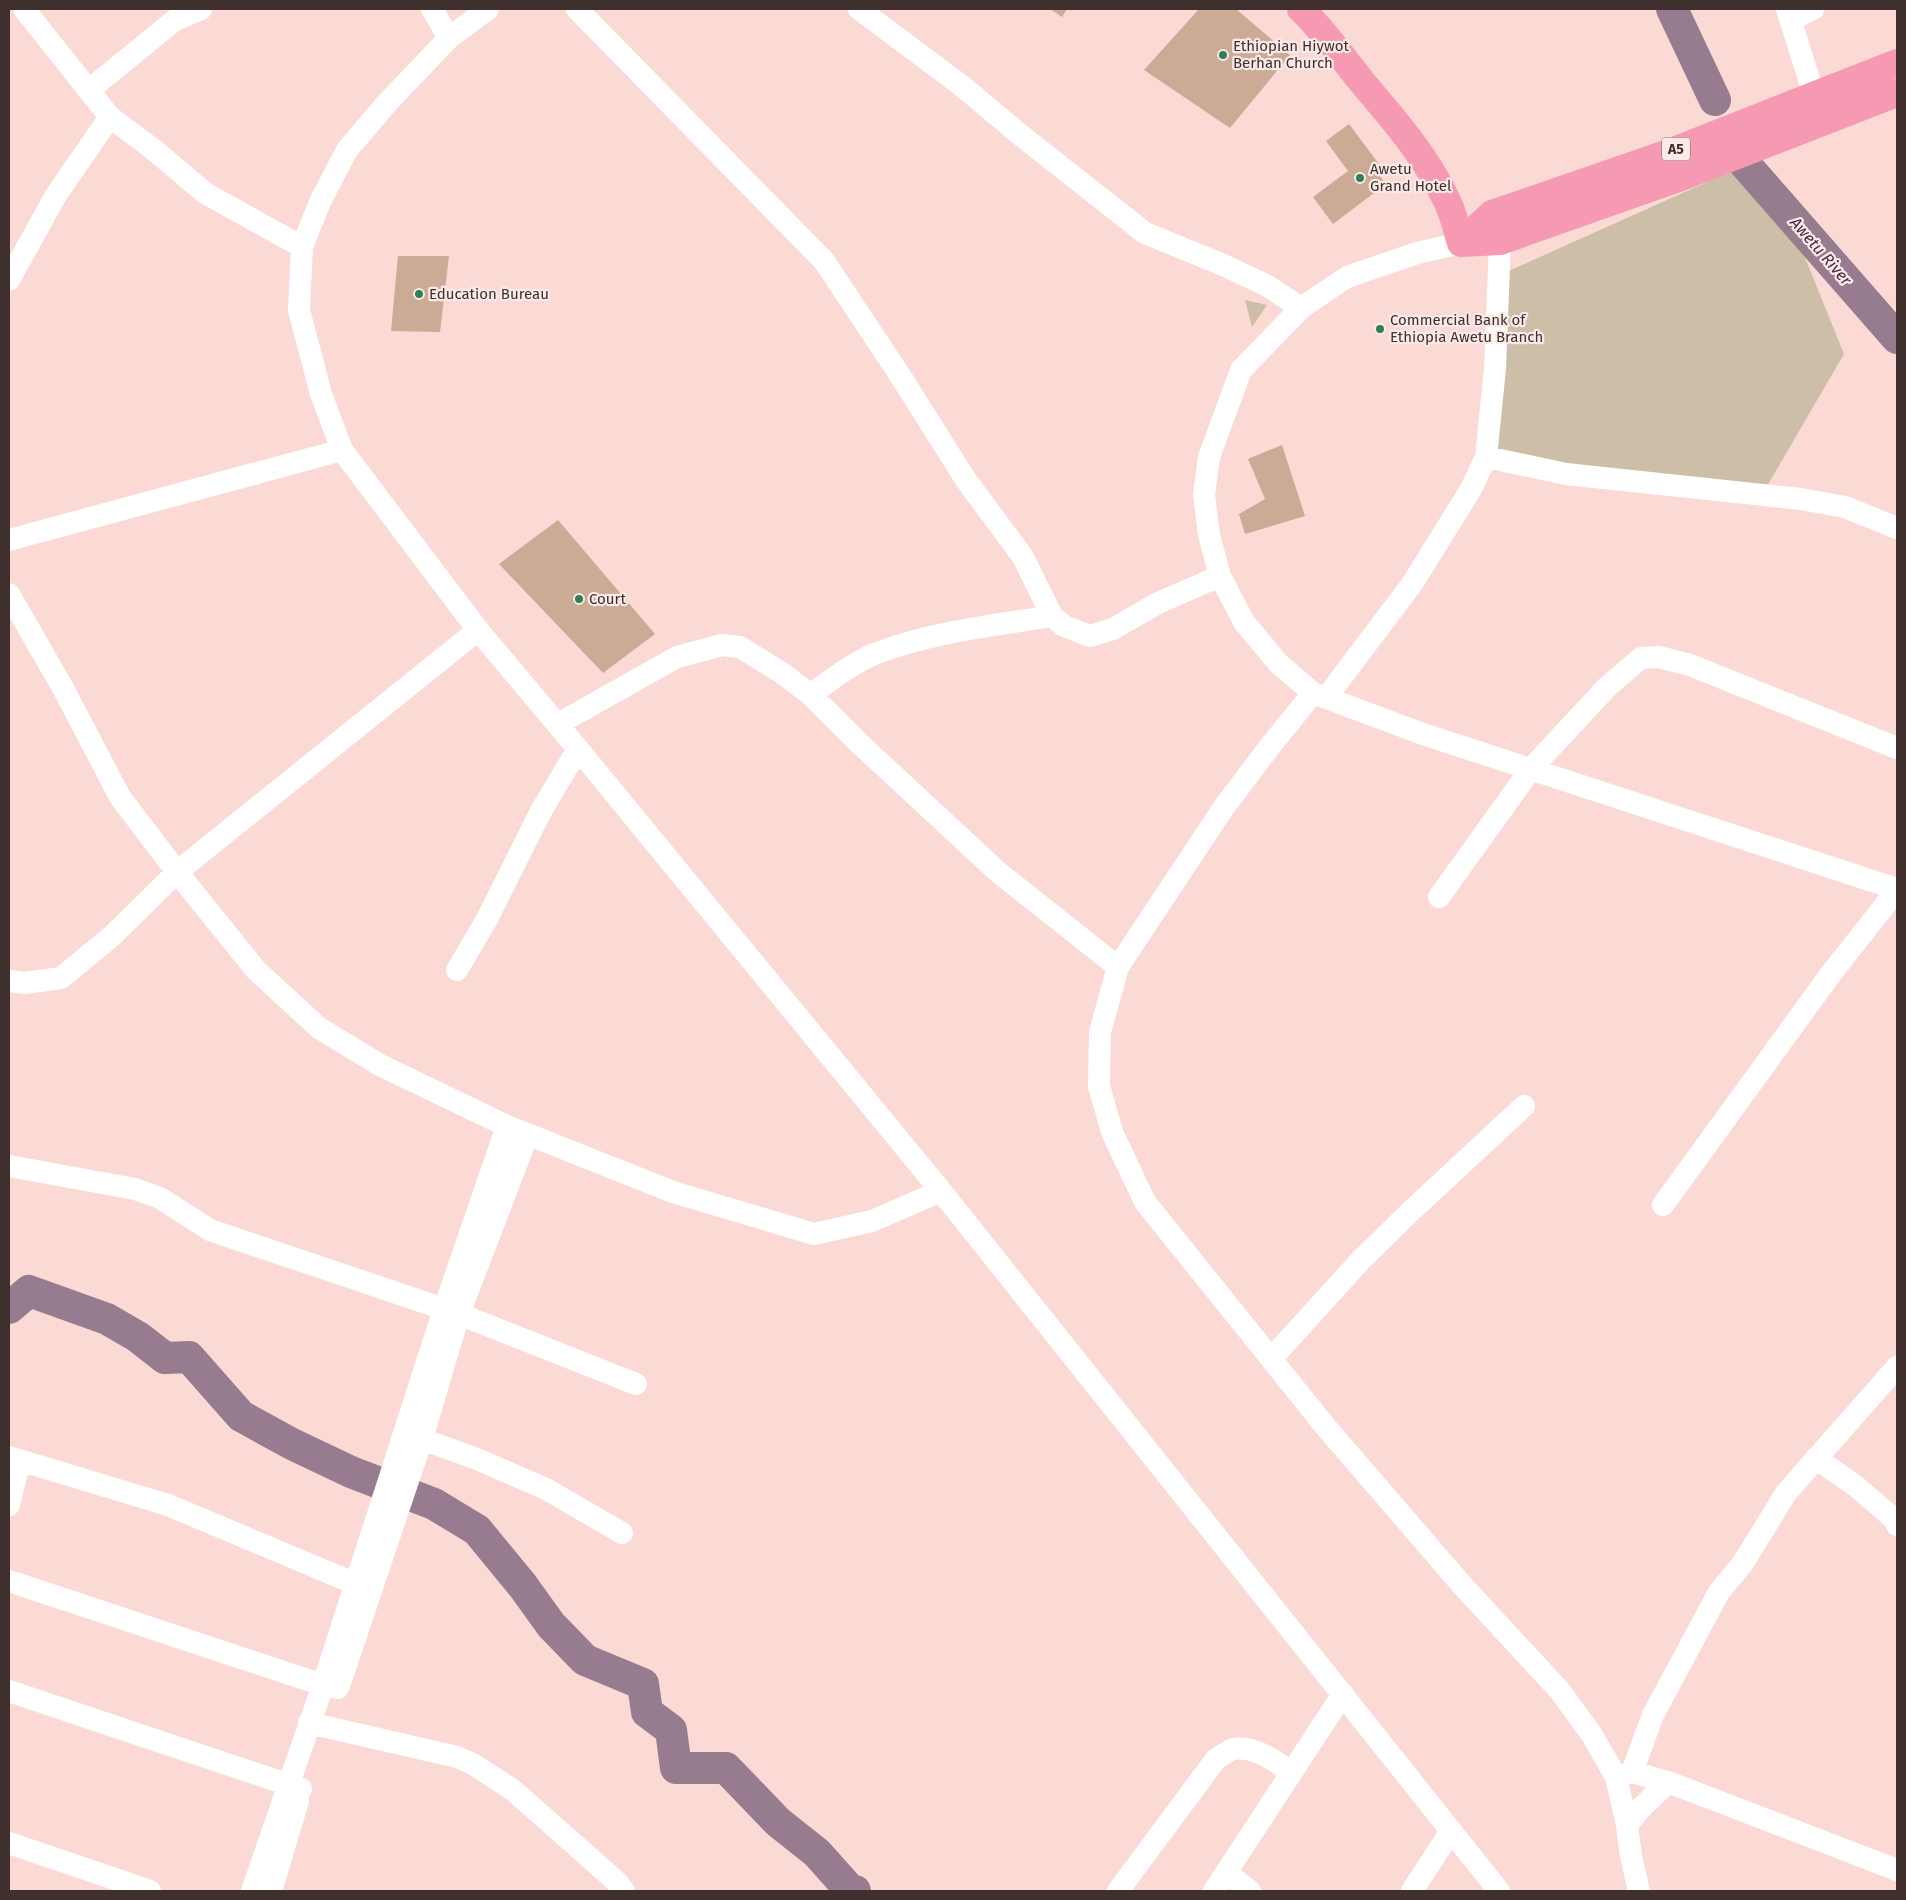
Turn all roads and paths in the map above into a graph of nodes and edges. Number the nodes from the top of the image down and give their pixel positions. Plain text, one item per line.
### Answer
1 (24, 9) edge
2 (432, 9) edge
3 (488, 9) edge
4 (577, 9) edge
5 (859, 9) edge
6 (1300, 9) edge
7 (1813, 9) edge
8 (195, 10) edge
9 (1789, 14) edge
10 (449, 38) junction
11 (1897, 63) edge
12 (90, 90) junction
13 (1897, 93) edge
14 (1813, 96) junction
15 (110, 117) junction
16 (1823, 122) junction
17 (1500, 241) junction
18 (1461, 243) junction
19 (302, 247) junction
20 (9, 280) edge
21 (1301, 308) junction
22 (342, 450) junction
23 (1486, 457) junction
24 (1897, 528) edge
25 (9, 540) edge
26 (1220, 576) junction
27 (9, 594) edge
28 (1052, 616) junction
29 (478, 630) junction
30 (811, 694) junction
31 (1320, 696) junction
32 (558, 724) junction
33 (1897, 748) edge
34 (578, 749) junction
35 (1531, 769) junction
36 (177, 872) junction
37 (1897, 889) edge
38 (1439, 897) dead end
39 (1118, 966) junction
40 (457, 970) dead end
41 (9, 981) edge
42 (1524, 1106) dead end
43 (507, 1126) junction
44 (528, 1134) junction
45 (9, 1166) edge
46 (941, 1191) junction
47 (1663, 1205) dead end
48 (452, 1312) junction
49 (1271, 1359) junction
50 (1897, 1368) edge
51 (636, 1384) dead end
52 (422, 1440) junction
53 (14, 1458) edge
54 (1816, 1458) junction
55 (9, 1505) edge
56 (1896, 1521) edge
57 (622, 1533) dead end
58 (9, 1581) edge
59 (364, 1586) junction
60 (330, 1687) junction
61 (9, 1691) edge
62 (1343, 1694) junction
63 (316, 1725) junction
64 (1292, 1772) junction
65 (1624, 1774) junction
66 (1668, 1782) junction
67 (294, 1787) junction
68 (1627, 1825) junction
69 (1451, 1831) junction
70 (9, 1843) edge
71 (1897, 1870) edge
72 (1226, 1872) junction
73 (150, 1891) edge
74 (252, 1891) edge
75 (271, 1891) edge
76 (624, 1891) edge
77 (1118, 1891) edge
78 (1214, 1891) edge
79 (1250, 1891) edge
80 (1412, 1891) edge
81 (1499, 1891) edge
82 (1639, 1891) edge

1 - 12 street
2 - 10 street
3 - 10 street
4 - 28 street
5 - 21 street
6 - 18 highway
7 - 9 street
8 - 12 street
9 - 14 street
10 - 19 street
11 - 14 highway, A5
12 - 15 street
13 - 16 highway, A5
14 - 16 street
14 - 18 highway, A5
15 - 19 street
15 - 20 street
16 - 17 highway, A5
17 - 18 highway, A5
17 - 23 street
18 - 21 street
19 - 22 street
21 - 26 street
22 - 25 street
22 - 29 street
23 - 24 street
23 - 31 street
26 - 28 street
26 - 31 street
27 - 36 street
28 - 30 street
29 - 32 street
29 - 36 street
30 - 32 street
30 - 39 street
31 - 35 street
31 - 39 street
32 - 34 street
33 - 35 street
34 - 40 street
34 - 46 street
35 - 37 street
35 - 38 street
36 - 41 street
36 - 43 street
37 - 47 street
39 - 49 street
42 - 49 street
43 - 44 street
43 - 48 street
44 - 46 street
44 - 48 street
45 - 48 street
46 - 62 street
48 - 51 street
48 - 52 street
48 - 59 street
49 - 65 street
50 - 54 street
52 - 57 street
52 - 59 street
53 - 55 street
53 - 59 street
54 - 56 street
54 - 65 street
58 - 60 street
59 - 60 street
60 - 63 street
61 - 67 street
62 - 64 street
62 - 69 street
63 - 67 street
63 - 76 street
64 - 72 street
64 - 77 street
65 - 66 street
65 - 68 street
66 - 68 street
66 - 71 street
67 - 74 street
67 - 75 street
68 - 82 street
69 - 80 street
69 - 81 street
70 - 73 street
72 - 78 street
72 - 79 street

